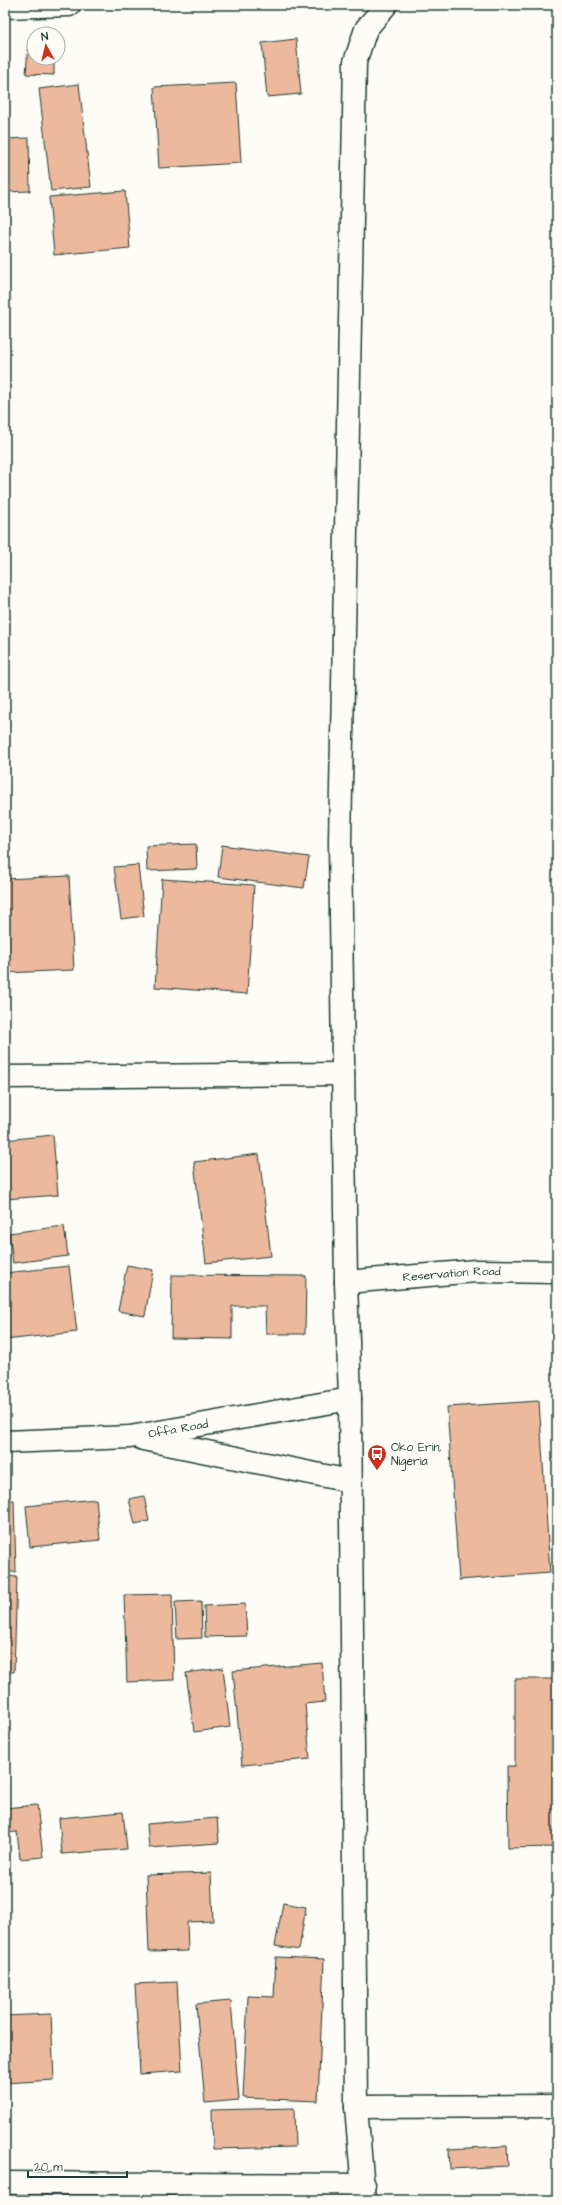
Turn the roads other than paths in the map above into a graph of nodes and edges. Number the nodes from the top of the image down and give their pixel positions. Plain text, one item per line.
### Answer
1 (69, 5) edge
2 (386, 5) edge
3 (5, 7) edge
4 (343, 1074) junction
5 (6, 1077) edge
6 (557, 1272) edge
7 (346, 1282) junction
8 (350, 1399) junction
9 (130, 1436) junction
10 (5, 1442) edge
11 (350, 1481) junction
12 (557, 2106) edge
13 (356, 2107) junction
14 (5, 2183) edge
15 (364, 2193) edge

1 - 3 street
2 - 4 street
4 - 5 street
4 - 7 street
6 - 7 street, Reservation Road
7 - 8 street
8 - 9 street, Offa Road
8 - 11 street
9 - 10 street, Offa Road
9 - 11 street
11 - 13 street
12 - 13 street
13 - 15 street
14 - 15 street

